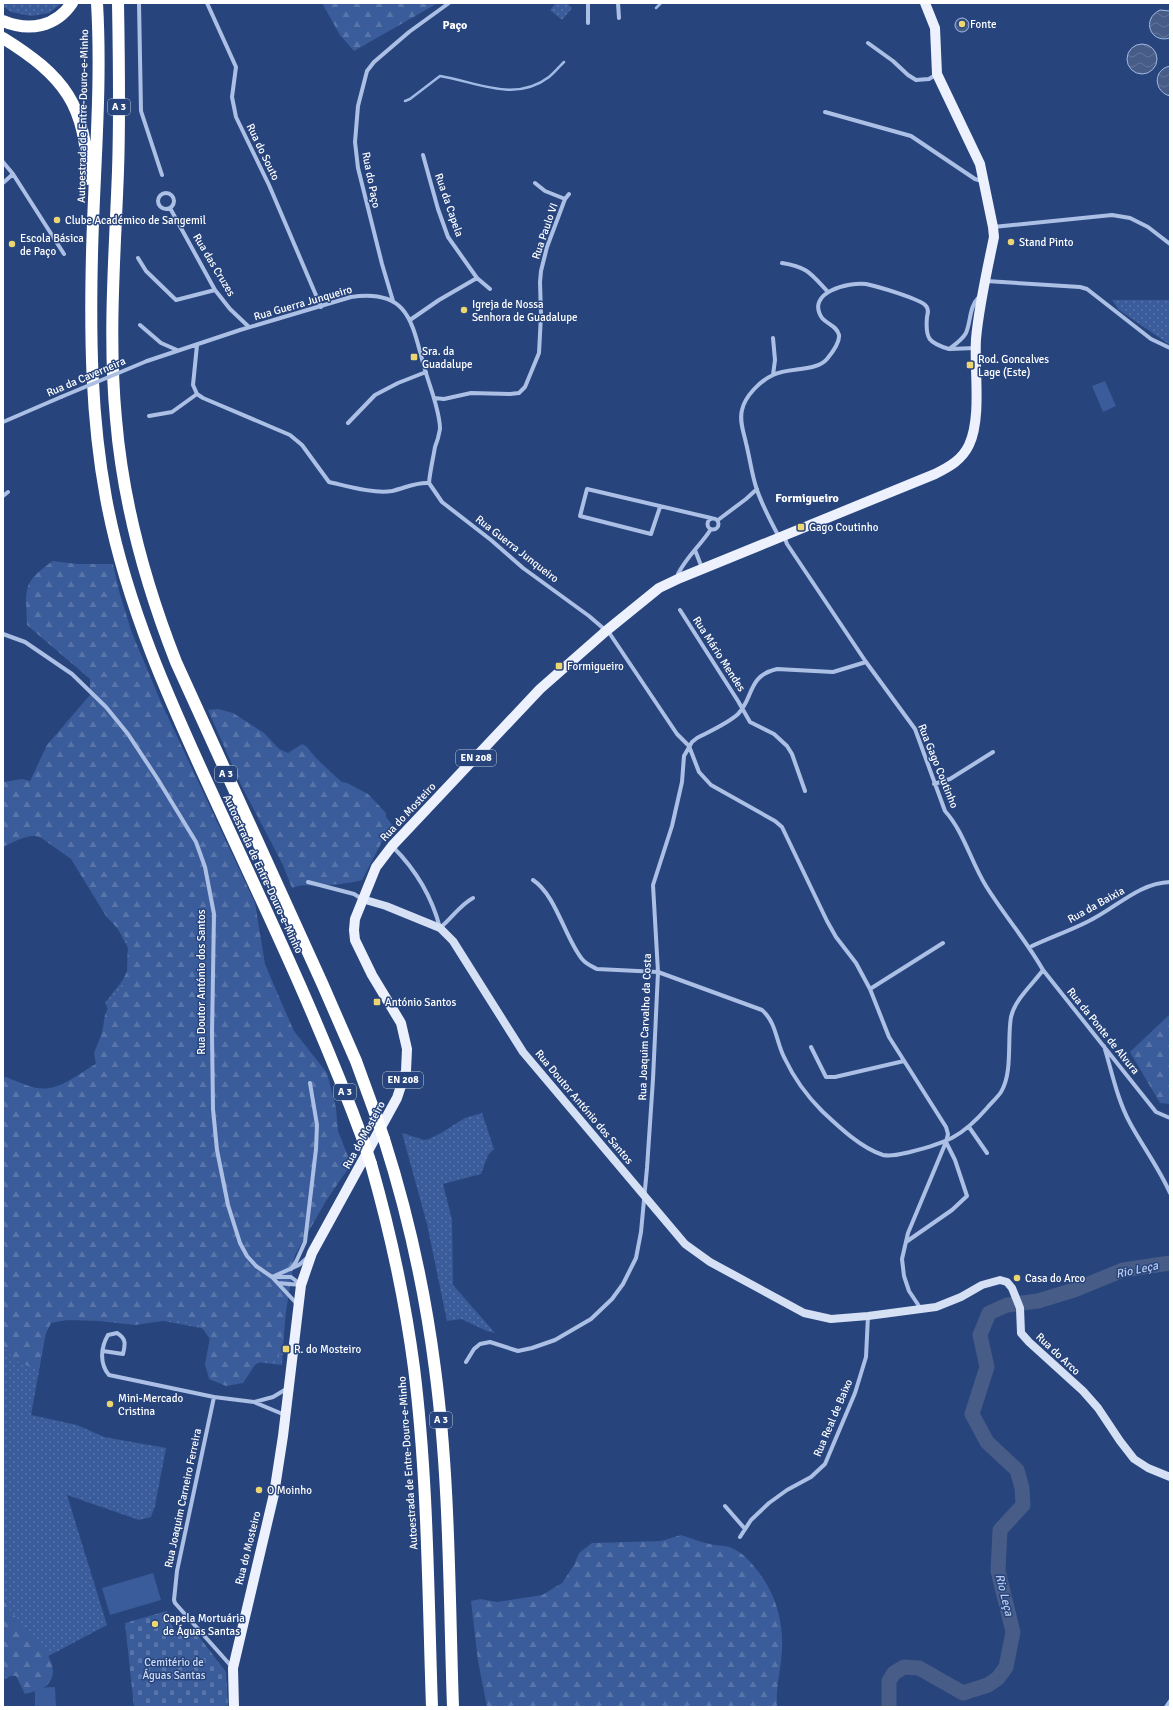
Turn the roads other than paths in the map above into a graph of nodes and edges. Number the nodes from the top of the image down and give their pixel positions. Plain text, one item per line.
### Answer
1 (72, 3) edge
2 (97, 3) edge
3 (118, 3) edge
4 (138, 3) edge
5 (207, 3) edge
6 (449, 3) edge
7 (588, 3) edge
8 (618, 3) edge
9 (925, 3) edge
10 (619, 18) dead end
11 (3, 21) edge
12 (588, 23) dead end
13 (3, 38) edge
14 (868, 43) dead end
15 (937, 74) junction
16 (826, 112) dead end
17 (423, 155) dead end
18 (3, 162) edge
19 (13, 174) junction
20 (162, 175) dead end
21 (984, 181) junction
22 (3, 183) edge
23 (535, 183) dead end
24 (569, 194) dead end
25 (565, 199) junction
26 (94, 208) junction
27 (170, 208) junction
28 (993, 227) junction
29 (1170, 244) edge
30 (64, 254) dead end
31 (138, 258) dead end
32 (782, 263) dead end
33 (477, 278) junction
34 (985, 281) junction
35 (490, 289) dead end
36 (215, 290) junction
37 (828, 292) junction
38 (983, 294) junction
39 (393, 301) junction
40 (321, 307) junction
41 (410, 320) junction
42 (140, 325) dead end
43 (249, 327) junction
44 (772, 338) dead end
45 (197, 345) junction
46 (976, 348) junction
47 (1170, 348) edge
48 (949, 349) junction
49 (178, 350) junction
50 (426, 372) junction
51 (773, 375) junction
52 (197, 394) junction
53 (434, 398) junction
54 (149, 416) dead end
55 (3, 422) edge
56 (348, 423) dead end
57 (429, 483) junction
58 (756, 489) junction
59 (8, 492) dead end
60 (3, 496) edge
61 (660, 507) junction
62 (711, 518) junction
63 (718, 520) junction
64 (711, 529) junction
65 (781, 537) junction
66 (695, 550) junction
67 (697, 570) junction
68 (680, 578) junction
69 (680, 610) dead end
70 (606, 630) junction
71 (3, 634) edge
72 (866, 662) junction
73 (742, 709) junction
74 (689, 746) junction
75 (993, 752) dead end
76 (934, 784) junction
77 (805, 791) dead end
78 (392, 846) junction
79 (533, 880) dead end
80 (308, 882) dead end
81 (1170, 882) edge
82 (473, 898) dead end
83 (362, 899) junction
84 (440, 928) junction
85 (942, 943) dead end
86 (1030, 947) junction
87 (1043, 970) junction
88 (658, 972) junction
89 (870, 989) junction
90 (1104, 1044) junction
91 (811, 1047) dead end
92 (904, 1061) junction
93 (310, 1083) dead end
94 (1170, 1118) edge
95 (969, 1127) junction
96 (946, 1142) junction
97 (987, 1153) dead end
98 (1170, 1193) edge
99 (644, 1195) junction
100 (906, 1242) junction
101 (312, 1254) junction
102 (291, 1269) junction
103 (272, 1277) junction
104 (278, 1283) junction
105 (301, 1285) junction
106 (298, 1306) junction
107 (921, 1309) junction
108 (868, 1316) junction
109 (103, 1351) junction
110 (466, 1362) dead end
111 (288, 1388) junction
112 (214, 1397) junction
113 (254, 1402) junction
114 (285, 1416) junction
115 (1170, 1477) edge
116 (725, 1506) dead end
117 (745, 1529) junction
118 (740, 1537) dead end
119 (233, 1668) junction
120 (1170, 1701) edge
121 (234, 1707) edge
122 (432, 1707) edge
123 (453, 1707) edge
124 (1166, 1707) edge

1 - 11 highway
2 - 26 highway, Autoestrada de Entre-Douro-e-Minho / A 3
3 - 123 highway, Autoestrada de Entre-Douro-e-Minho / A 3, bridge
4 - 20 street
5 - 40 street, Rua do Souto
6 - 39 street, Rua do Paço
7 - 12 street
8 - 10 street
9 - 15 main road, EN 208
13 - 26 highway
14 - 15 street
15 - 21 main road, EN 208
16 - 21 street
17 - 33 street, Rua da Capela
18 - 19 street
19 - 22 street
19 - 30 street
21 - 28 main road, EN 208
23 - 25 street, Rua Paulo VI
24 - 25 street, Rua Paulo VI
25 - 53 street, Rua Paulo VI
26 - 122 highway, Autoestrada de Entre-Douro-e-Minho / A 3, bridge
27 - 27 street, Rua das Cruzes
27 - 36 street, Rua das Cruzes
28 - 29 street
28 - 34 main road, EN 208
31 - 36 street
32 - 37 street
33 - 35 street, Rua da Capela
33 - 41 street
34 - 38 main road, EN 208
34 - 47 street
36 - 43 street, Rua das Cruzes
37 - 48 street
37 - 51 street
38 - 46 main road, EN 208
38 - 48 street
39 - 40 street, Rua Guerra Junqueiro
39 - 41 street
40 - 43 street, Rua Guerra Junqueiro
41 - 50 street
42 - 49 street
43 - 45 street, Rua Guerra Junqueiro
44 - 51 street
45 - 49 street, Rua Guerra Junqueiro
45 - 52 street
46 - 48 street
46 - 65 main road, EN 208
49 - 55 street, Rua da Caverneira, bridge
50 - 53 street
50 - 56 street
51 - 58 street, Rua Gago Coutinho
52 - 54 street
52 - 57 street
53 - 57 street
57 - 70 street, Rua Guerra Junqueiro
58 - 63 street
58 - 65 street, Rua Gago Coutinho
59 - 60 street
61 - 61 street
61 - 62 street
62 - 63 street
62 - 64 street
63 - 64 street
64 - 66 street
65 - 67 main road, EN 208
65 - 72 street, Rua Gago Coutinho
66 - 67 street
66 - 68 street
67 - 68 main road, Rua do Mosteiro / EN 208
68 - 70 main road, Rua do Mosteiro / EN 208
69 - 73 street, Rua Mário Mendes
70 - 74 street, Rua Guerra Junqueiro
70 - 78 main road, Rua do Mosteiro / EN 208
71 - 103 street, Rua Doutor António dos Santos
72 - 73 street
72 - 76 street, Rua Gago Coutinho
73 - 74 street
73 - 77 street, Rua Mário Mendes
74 - 88 street, Rua Joaquim Carvalho da Costa
74 - 89 street
75 - 76 street
76 - 86 street, Rua Gago Coutinho
78 - 83 main road, Rua do Mosteiro / EN 208
78 - 84 street
79 - 88 street
80 - 83 street, Rua Doutor António dos Santos
81 - 86 street, Rua da Baixia
82 - 84 street
83 - 84 street, Rua Doutor António dos Santos
83 - 101 main road, Rua do Mosteiro / EN 208
84 - 99 street, Rua Doutor António dos Santos
85 - 89 street
86 - 87 street, Rua da Ponte de Alvura
87 - 90 street, Rua da Ponte de Alvura
87 - 95 street
88 - 96 street
88 - 99 street, Rua Joaquim Carvalho da Costa
89 - 92 street
90 - 94 street, Rua da Ponte de Alvura
90 - 98 street
91 - 92 street
92 - 96 street
93 - 102 street
95 - 96 street
95 - 97 street
96 - 100 street
96 - 100 street
99 - 108 street, Rua Doutor António dos Santos
99 - 110 street, Rua Joaquim Carvalho da Costa
100 - 107 street
101 - 102 street
101 - 105 main road, Rua do Mosteiro / EN 208
102 - 103 street
103 - 104 street, Rua Doutor António dos Santos
103 - 105 street
104 - 105 street
104 - 106 street, Rua Doutor António dos Santos
105 - 106 main road, Rua do Mosteiro / EN 208
106 - 111 main road, Rua do Mosteiro / EN 208
107 - 108 street, Rua do Arco
107 - 115 street, Rua do Arco
108 - 117 street, Rua Real de Baixo
109 - 109 street
109 - 112 street
111 - 113 street
111 - 114 main road, Rua do Mosteiro / EN 208
112 - 113 street
112 - 119 street, Rua Joaquim Carneiro Ferreira
113 - 114 street
114 - 119 main road, Rua do Mosteiro / EN 208
116 - 117 street
117 - 118 street, Rua Real de Baixo
119 - 121 main road, Rua do Mosteiro / EN 208
120 - 124 street

